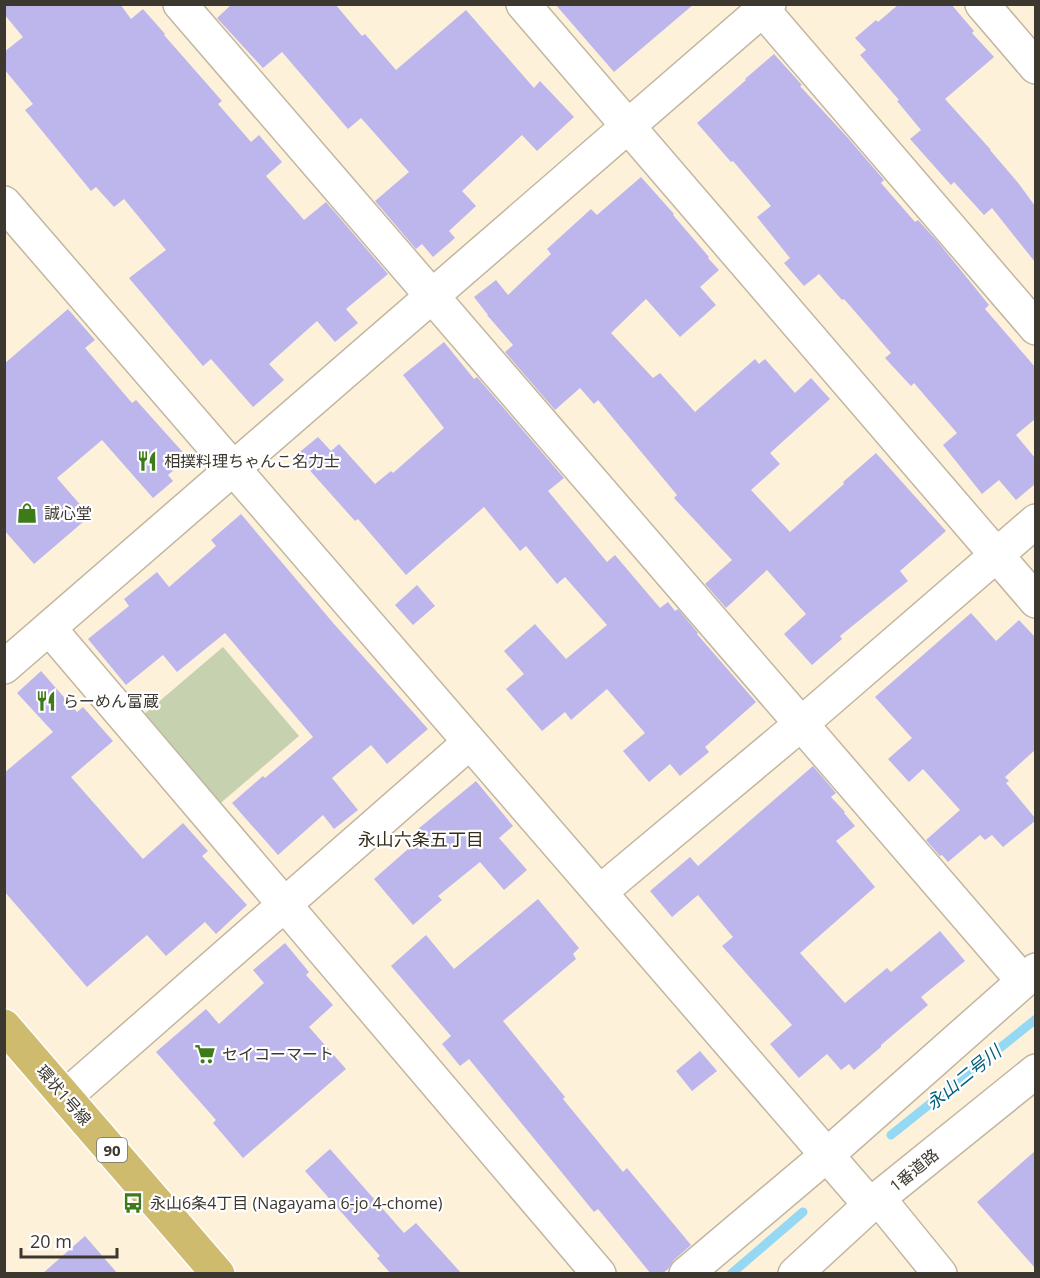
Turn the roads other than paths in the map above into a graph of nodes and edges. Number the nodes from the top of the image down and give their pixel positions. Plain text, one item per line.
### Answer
1 (180, 4) edge
2 (523, 4) edge
3 (982, 4) edge
4 (766, 7) edge
5 (1035, 67) edge
6 (628, 127) junction
7 (4, 203) edge
8 (432, 296) junction
9 (1035, 328) edge
10 (234, 468) junction
11 (1035, 521) edge
12 (996, 555) junction
13 (1035, 601) edge
14 (49, 628) junction
15 (4, 667) edge
16 (801, 724) junction
17 (470, 742) junction
18 (600, 892) junction
19 (284, 904) junction
20 (1029, 976) edge
21 (4, 1026) edge
22 (1035, 1071) edge
23 (66, 1096) junction
24 (827, 1155) junction
25 (875, 1202) junction
26 (218, 1274) edge
27 (599, 1274) edge
28 (686, 1274) edge
29 (795, 1274) edge
30 (940, 1274) edge

1 - 8 street
2 - 6 street
3 - 5 street
4 - 6 street
4 - 9 street
6 - 8 street
6 - 12 street
7 - 10 street
8 - 10 street
8 - 16 street
10 - 14 street
10 - 17 street
11 - 12 street
12 - 13 street
12 - 16 street
14 - 15 street
14 - 19 street
16 - 18 street
16 - 20 street
17 - 18 street
17 - 19 street
18 - 24 street
19 - 23 street
19 - 27 street
20 - 24 street
21 - 23 main road, 環状1号線 / 90
22 - 25 street, 1番道路
23 - 26 main road, 環状1号線 / 90
24 - 25 street
24 - 28 street
25 - 29 street, 1番道路
25 - 30 street

